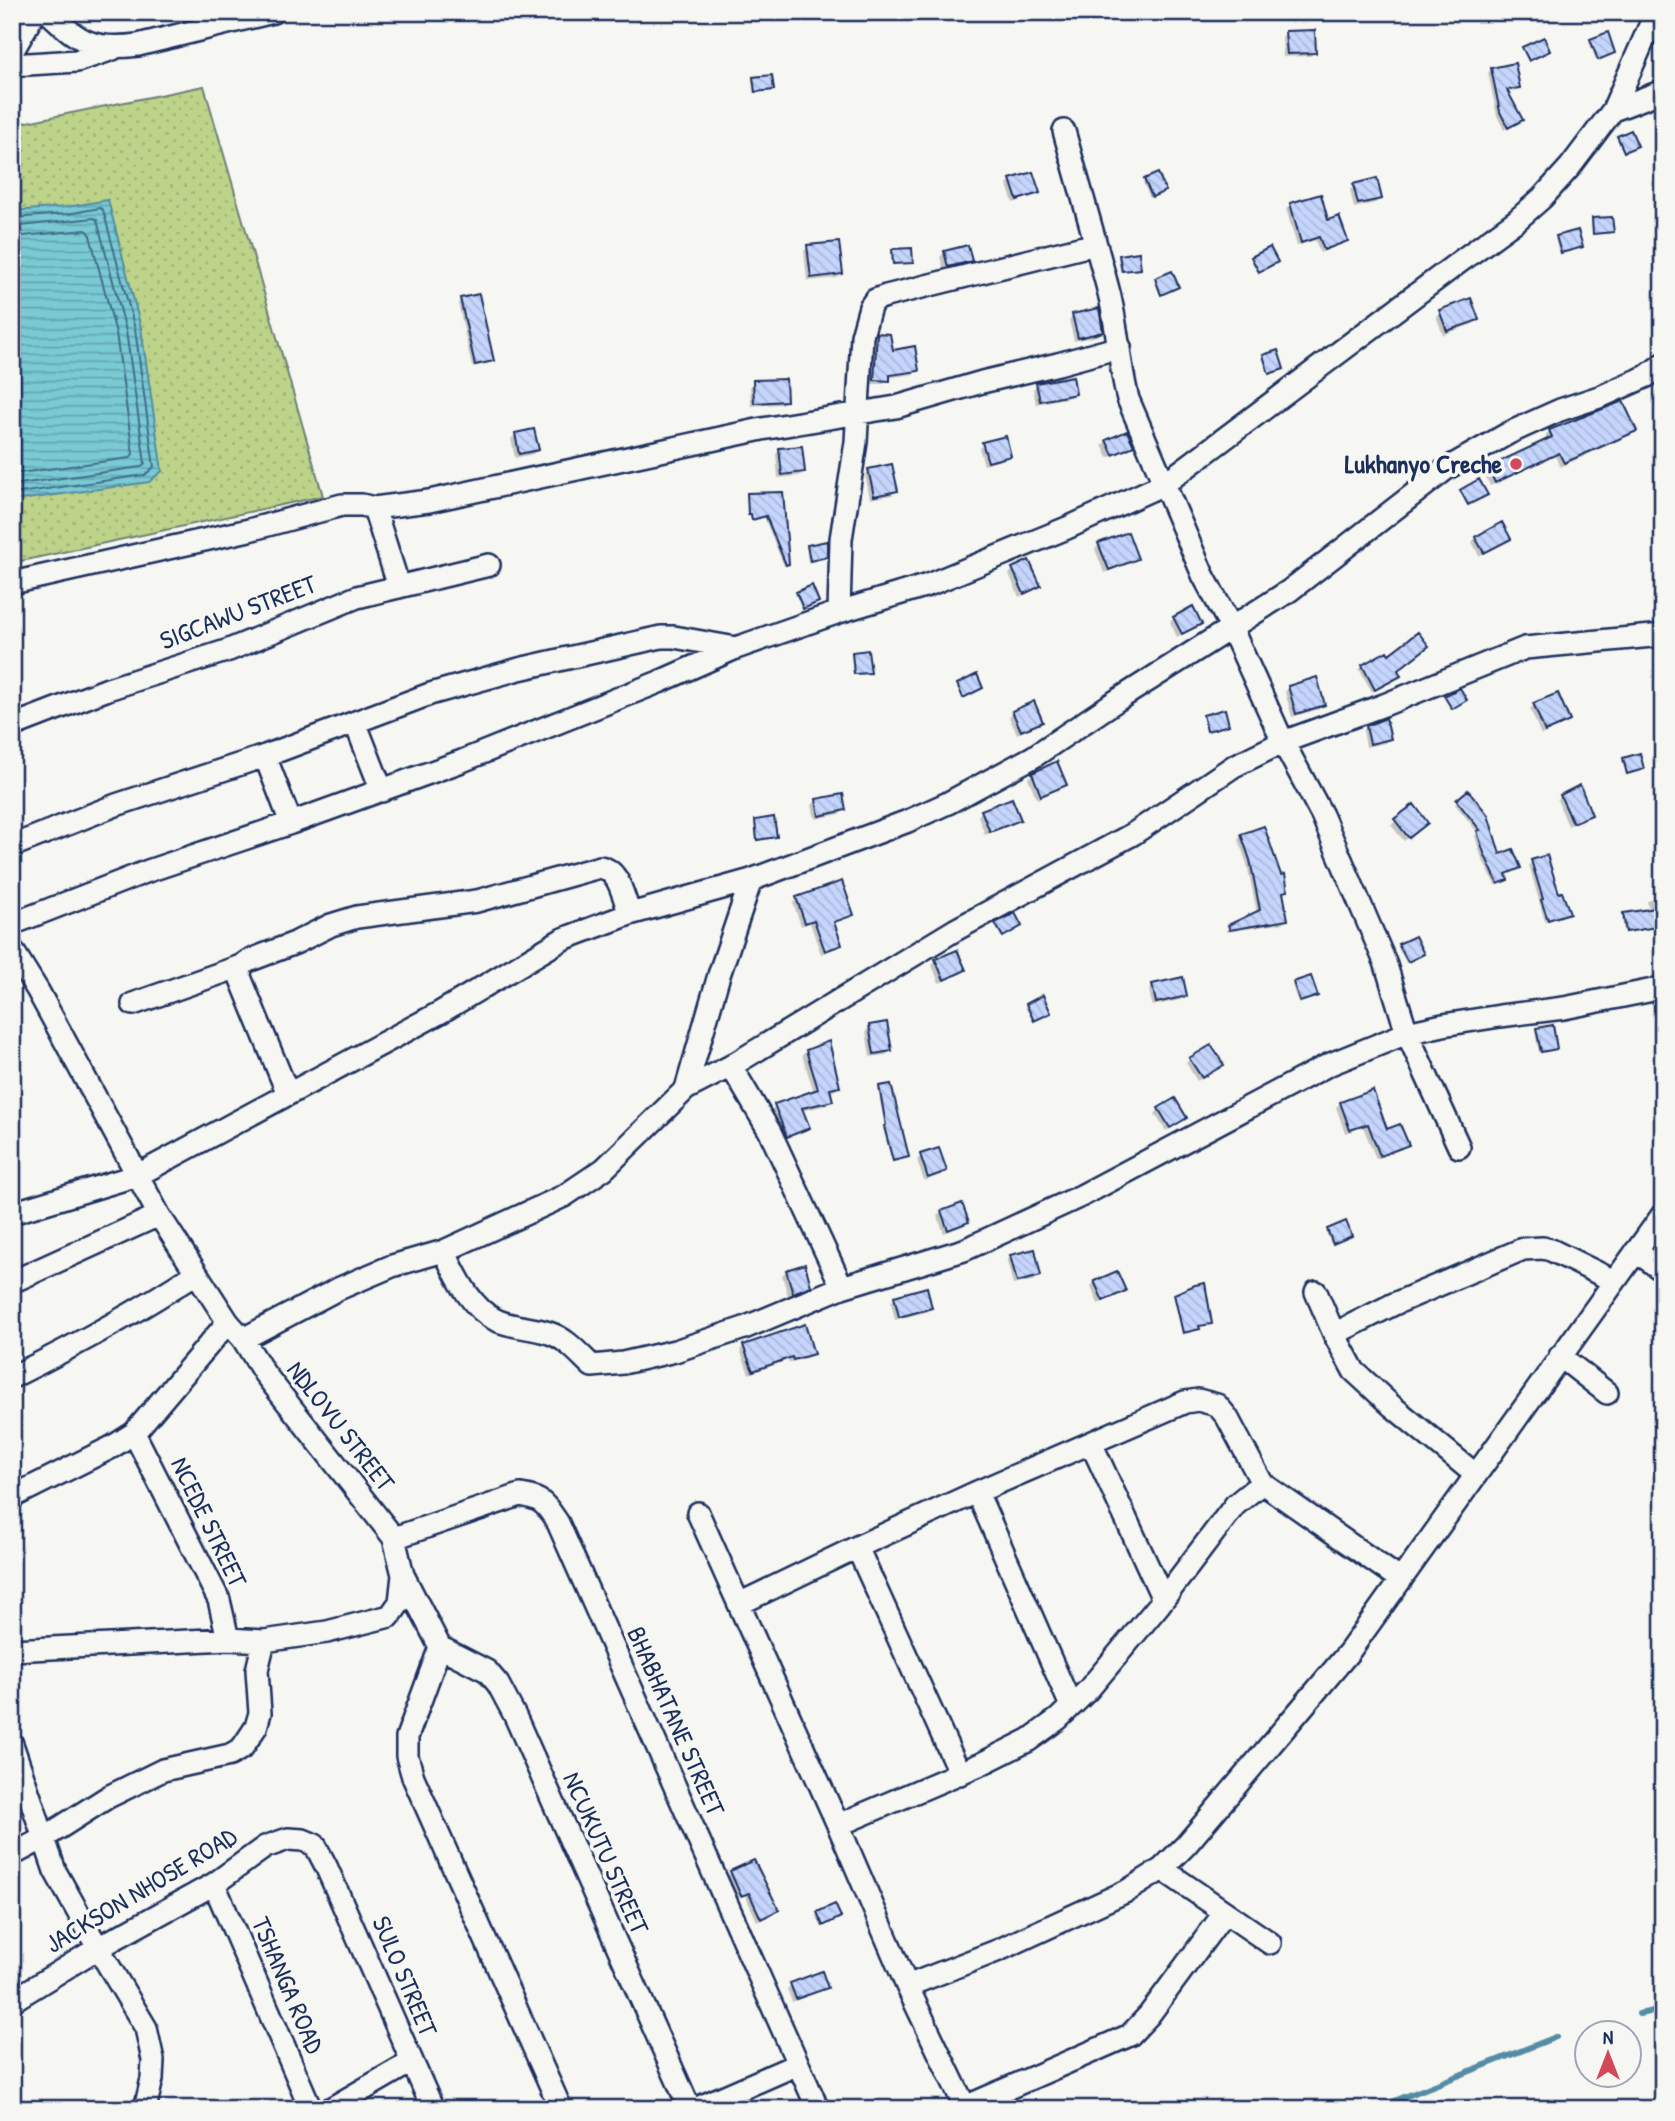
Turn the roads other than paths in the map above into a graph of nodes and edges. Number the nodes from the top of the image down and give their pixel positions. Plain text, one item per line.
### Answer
1 (35, 12) edge
2 (48, 12) edge
3 (273, 12) edge
4 (1656, 12) edge
5 (106, 47) junction
6 (12, 52) edge
7 (12, 65) edge
8 (1663, 91) edge
9 (1613, 110) junction
10 (1064, 131) dead end
11 (1095, 244) junction
12 (1120, 347) junction
13 (1663, 364) edge
14 (858, 413) junction
15 (1164, 484) junction
16 (374, 508) junction
17 (489, 565) dead end
18 (12, 583) edge
19 (399, 587) junction
20 (839, 612) junction
21 (1231, 627) junction
22 (1663, 635) edge
23 (736, 648) junction
24 (355, 722) junction
25 (12, 726) edge
26 (1283, 742) junction
27 (265, 756) junction
28 (382, 791) junction
29 (291, 823) junction
30 (12, 846) edge
31 (751, 880) junction
32 (630, 914) junction
33 (12, 924) edge
34 (12, 949) edge
35 (241, 966) junction
36 (1663, 987) edge
37 (133, 1004) dead end
38 (1407, 1033) junction
39 (731, 1066) junction
40 (686, 1089) junction
41 (288, 1094) junction
42 (1459, 1147) dead end
43 (138, 1175) junction
44 (12, 1213) edge
45 (1663, 1214) edge
46 (159, 1215) junction
47 (444, 1251) junction
48 (1636, 1251) junction
49 (1663, 1271) edge
50 (196, 1273) junction
51 (1614, 1281) junction
52 (12, 1282) edge
53 (842, 1287) junction
54 (1316, 1292) dead end
55 (228, 1322) junction
56 (1334, 1334) junction
57 (243, 1339) junction
58 (1560, 1356) junction
59 (12, 1377) edge
60 (1607, 1393) dead end
61 (134, 1433) junction
62 (1091, 1443) junction
63 (1476, 1475) junction
64 (1262, 1483) junction
65 (977, 1492) junction
66 (12, 1497) edge
67 (698, 1513) dead end
68 (394, 1538) junction
69 (857, 1547) junction
70 (403, 1576) junction
71 (1401, 1580) junction
72 (1164, 1599) junction
73 (739, 1604) junction
74 (228, 1639) junction
75 (264, 1641) junction
76 (440, 1647) junction
77 (12, 1650) edge
78 (1072, 1706) junction
79 (12, 1744) edge
80 (960, 1773) junction
81 (838, 1825) junction
82 (42, 1839) junction
83 (303, 1840) joint
84 (12, 1855) edge
85 (1162, 1869) junction
86 (214, 1884) junction
87 (1225, 1912) junction
88 (1270, 1943) dead end
89 (98, 1948) junction
90 (907, 1986) junction
91 (12, 2001) edge
92 (411, 2062) junction
93 (798, 2064) junction
94 (965, 2108) edge
95 (145, 2109) edge
96 (311, 2109) edge
97 (330, 2109) edge
98 (433, 2109) edge
99 (561, 2109) edge
100 (692, 2109) edge
101 (818, 2109) edge

1 - 6 street
2 - 5 street
3 - 5 street
4 - 9 street
5 - 7 street
8 - 9 street
9 - 15 street
10 - 11 street
11 - 12 street
11 - 14 street
12 - 14 street
12 - 15 street
13 - 21 street
14 - 16 street
14 - 20 street
15 - 20 street
15 - 21 street
16 - 18 street
16 - 19 street
17 - 19 street, SIGCAWU STREET
19 - 25 street, SIGCAWU STREET
20 - 23 street
21 - 26 street
21 - 31 street
22 - 26 street
23 - 24 street
23 - 28 street
24 - 27 street
24 - 28 street
26 - 38 street
26 - 39 street
27 - 29 street
27 - 30 street
28 - 29 street
29 - 33 street
31 - 32 street
31 - 40 street
32 - 35 street
32 - 41 street
34 - 43 street, NDLOVU STREET
35 - 37 street
35 - 41 street
36 - 38 street
38 - 42 street
38 - 53 street
39 - 40 street
39 - 53 street
40 - 47 street
41 - 43 street
43 - 44 street
43 - 46 street, NDLOVU STREET
45 - 48 street
46 - 50 street, NDLOVU STREET
46 - 52 street
47 - 53 street
47 - 57 street
48 - 49 street
48 - 51 street
50 - 55 street, NDLOVU STREET
50 - 59 street
51 - 56 street
51 - 58 street
54 - 56 street
55 - 57 street, NDLOVU STREET
55 - 61 street
56 - 63 street
57 - 68 street, NDLOVU STREET
58 - 60 street
58 - 63 street
61 - 66 street
61 - 74 street, NCEDE STREET
62 - 64 street
62 - 65 street
62 - 72 street
63 - 71 street
64 - 71 street
64 - 72 street
65 - 69 street
65 - 78 street
67 - 73 street
68 - 70 street, NDLOVU STREET
68 - 93 street, BHABHATANE STREET
69 - 73 street
69 - 80 street
70 - 75 street, NDLOVU STREET
70 - 76 street
71 - 85 street
72 - 78 street
73 - 81 street
74 - 75 street, NDLOVU STREET
74 - 77 street, NDLOVU STREET
75 - 82 street
76 - 99 street
76 - 100 street, NCUKUTU STREET
78 - 80 street
79 - 82 street
80 - 81 street
81 - 90 street
82 - 84 street
82 - 89 street
83 - 86 street, JACKSON NHOSE ROAD
83 - 92 street, SULO STREET
85 - 87 street
85 - 90 street
86 - 89 street, JACKSON NHOSE ROAD
86 - 96 street, TSHANGA ROAD
87 - 88 street
87 - 94 street
89 - 91 street, JACKSON NHOSE ROAD
89 - 95 street
90 - 94 street
92 - 97 street
92 - 98 street, SULO STREET
93 - 100 street, NCUKUTU STREET
93 - 101 street, BHABHATANE STREET

